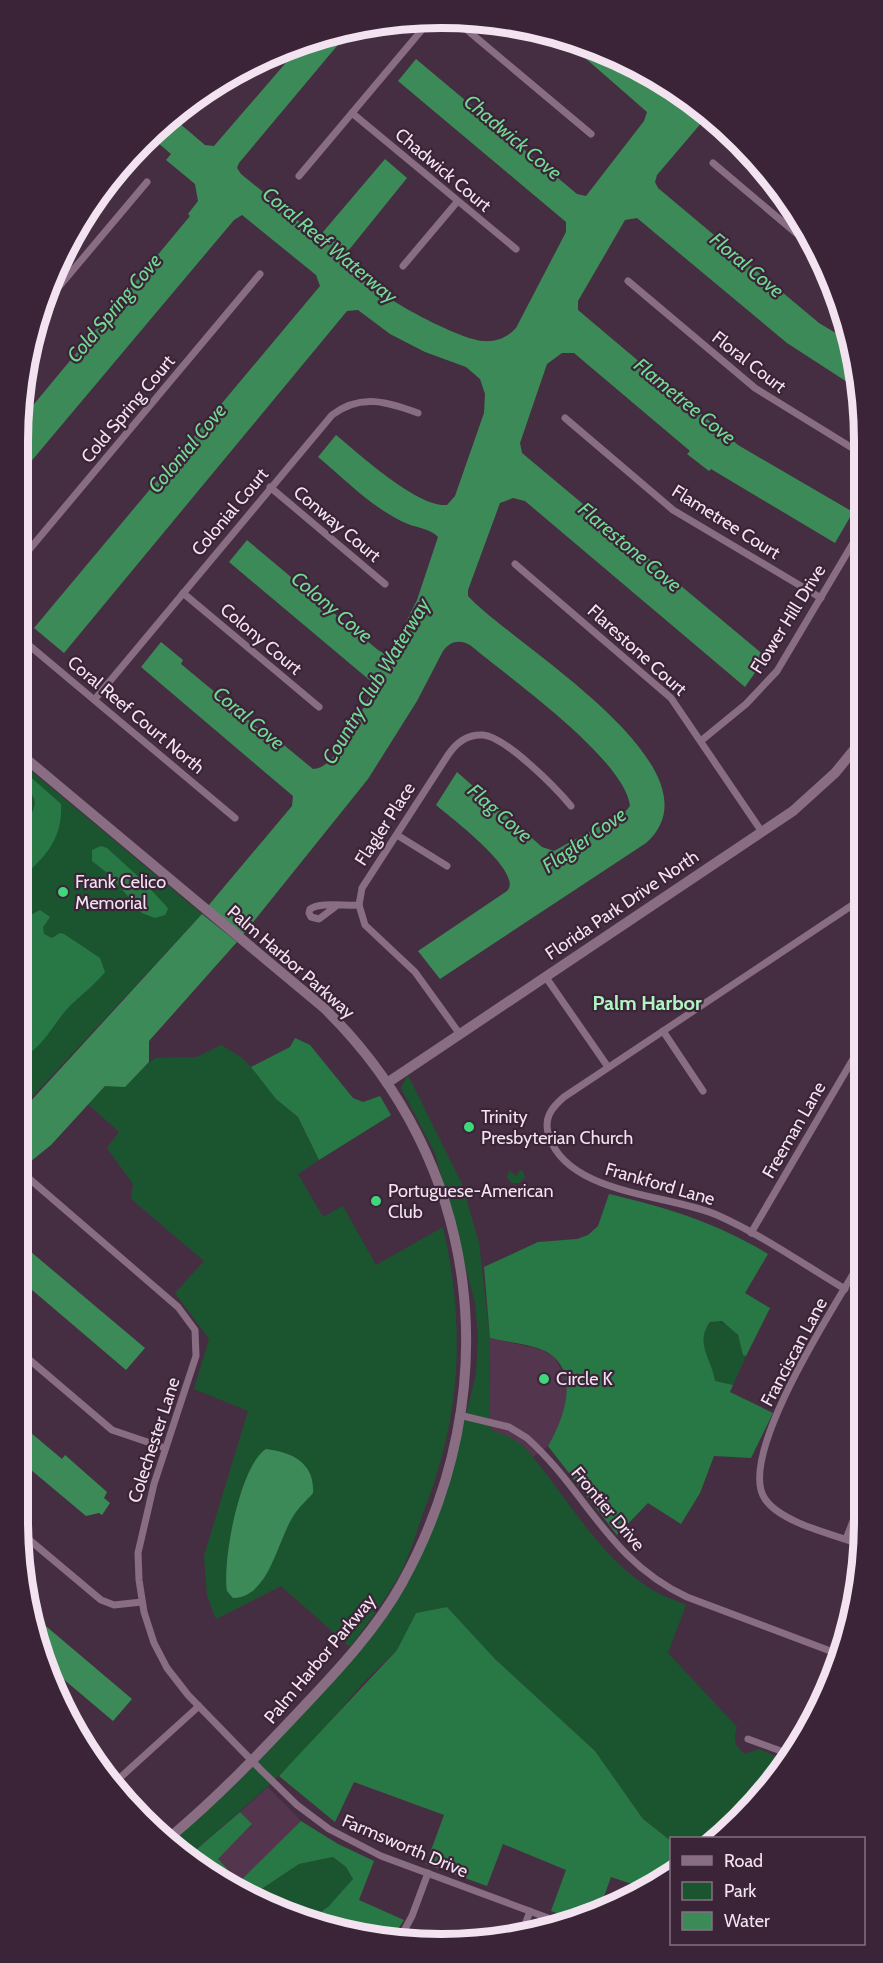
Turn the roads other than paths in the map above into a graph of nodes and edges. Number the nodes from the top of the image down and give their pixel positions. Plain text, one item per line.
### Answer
1 (422, 29) edge
2 (466, 29) edge
3 (352, 113) junction
4 (591, 134) dead end
5 (713, 163) dead end
6 (299, 176) dead end
7 (147, 182) dead end
8 (457, 202) junction
9 (800, 236) edge
10 (516, 249) dead end
11 (403, 266) dead end
12 (260, 274) dead end
13 (628, 281) dead end
14 (58, 287) edge
15 (418, 413) dead end
16 (565, 418) dead end
17 (854, 449) edge
18 (270, 487) junction
19 (854, 542) edge
20 (28, 551) edge
21 (515, 564) dead end
22 (386, 584) dead end
23 (183, 593) junction
24 (821, 598) junction
25 (28, 647) edge
26 (95, 699) junction
27 (319, 708) dead end
28 (702, 740) junction
29 (854, 750) edge
30 (28, 760) edge
31 (571, 806) dead end
32 (235, 818) dead end
33 (762, 832) junction
34 (397, 835) junction
35 (447, 866) dead end
36 (854, 904) edge
37 (359, 905) junction
38 (335, 907) dead end
39 (545, 976) junction
40 (663, 1031) junction
41 (459, 1033) junction
42 (854, 1057) edge
43 (608, 1067) junction
44 (387, 1083) junction
45 (702, 1090) dead end
46 (28, 1177) edge
47 (751, 1233) junction
48 (854, 1273) edge
49 (845, 1288) junction
50 (28, 1359) edge
51 (459, 1415) junction
52 (165, 1448) junction
53 (854, 1518) edge
54 (29, 1539) edge
55 (846, 1539) junction
56 (854, 1542) edge
57 (142, 1602) junction
58 (833, 1652) edge
59 (199, 1706) junction
60 (748, 1739) dead end
61 (784, 1752) edge
62 (252, 1761) junction
63 (119, 1779) edge
64 (172, 1835) edge
65 (428, 1873) junction
66 (531, 1911) junction
67 (552, 1919) edge
68 (525, 1926) edge
69 (403, 1933) edge

1 - 3 street
2 - 4 street
3 - 6 street
3 - 8 street, Chadwick Court
5 - 9 street
7 - 14 street
8 - 10 street, Chadwick Court
8 - 11 street
12 - 20 street, Cold Spring Court
13 - 17 street, Floral Court
15 - 18 street, Colonial Court
16 - 24 street, Flametree Court
18 - 22 street, Conway Court
18 - 23 street, Colonial Court
19 - 24 street, Flower Hill Drive
21 - 28 street, Flarestone Court
23 - 26 street, Colonial Court
23 - 27 street, Colony Court
24 - 28 street, Flower Hill Drive
25 - 26 street, Coral Reef Court North
26 - 32 street, Coral Reef Court North
28 - 33 street, Flarestone Court
29 - 33 street, Florida Park Drive North
30 - 44 street, Palm Harbor Parkway
31 - 34 street, Flagler Place
33 - 39 street, Florida Park Drive North
34 - 35 street
34 - 37 street, Flagler Place
36 - 40 street, Frankford Lane
37 - 38 street
37 - 41 street
39 - 41 street, Florida Park Drive North
39 - 43 street
40 - 43 street, Frankford Lane
40 - 45 street
41 - 44 street, Florida Park Drive North
42 - 47 street, Freeman Lane
43 - 47 street, Frankford Lane
44 - 51 street, Palm Harbor Parkway
46 - 52 street, Colechester Lane
47 - 49 street, Frankford Lane
48 - 49 street, Franciscan Lane
49 - 55 street, Franciscan Lane
50 - 52 street
51 - 58 street, Frontier Drive
51 - 62 street, Palm Harbor Parkway
52 - 57 street, Colechester Lane
53 - 55 street
54 - 57 street
55 - 56 street, Franciscan Lane
57 - 59 street, Colechester Lane
59 - 62 street, Colechester Lane
59 - 63 street
60 - 61 street
62 - 64 street, Palm Harbor Parkway
62 - 65 street, Farmsworth Drive
65 - 66 street, Farmsworth Drive
65 - 69 street
66 - 67 street, Farmsworth Drive
66 - 68 street

